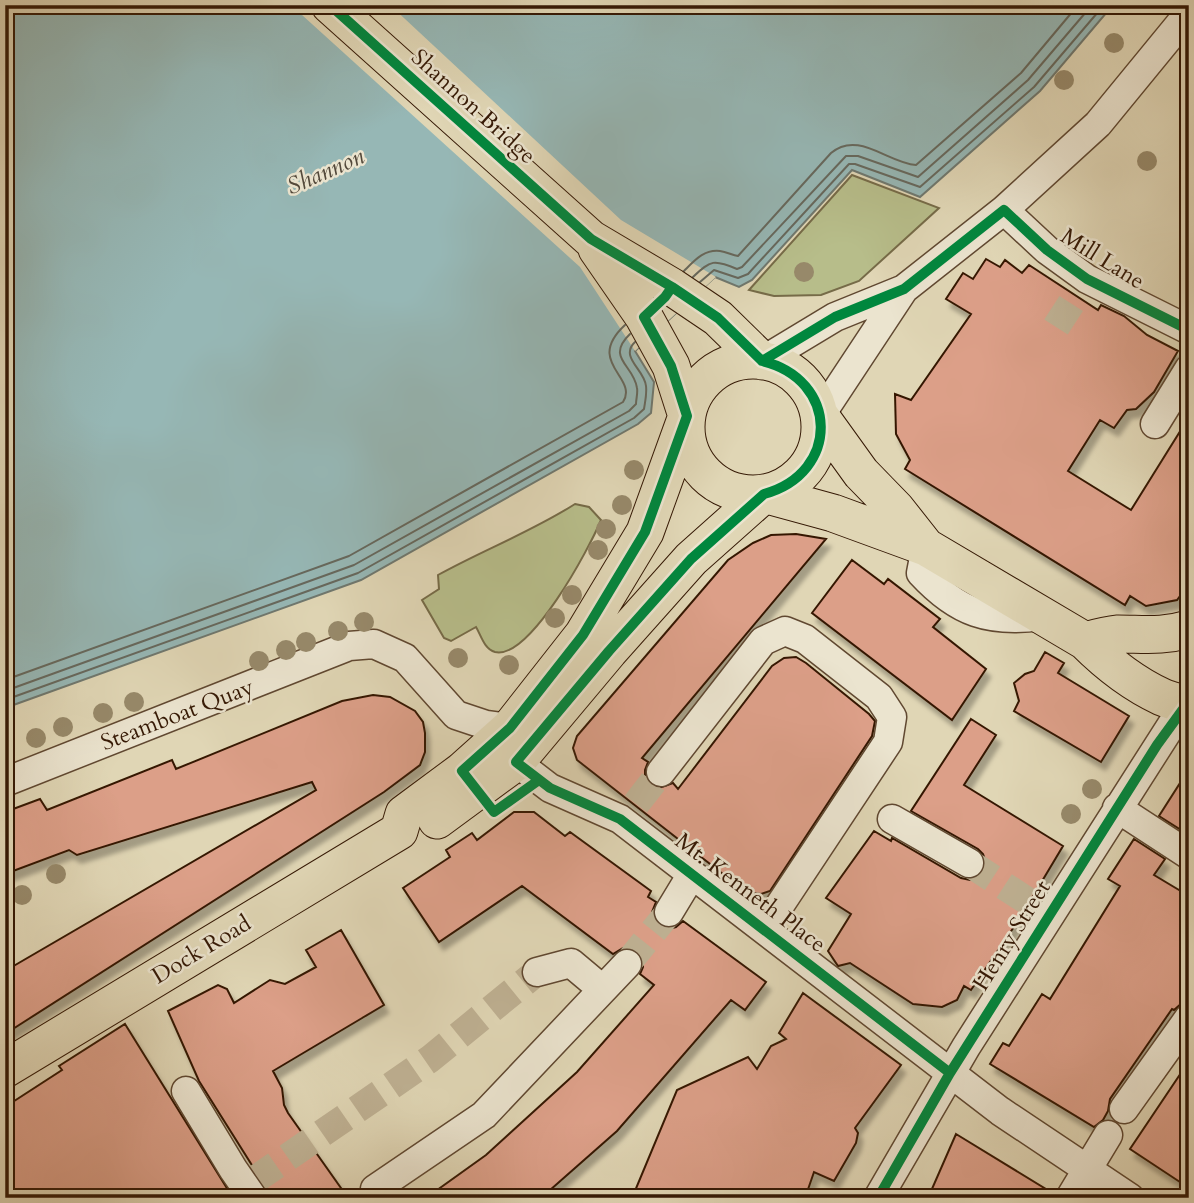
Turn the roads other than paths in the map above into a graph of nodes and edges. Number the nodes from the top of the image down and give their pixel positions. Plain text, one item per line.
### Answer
1 (330, 5) edge
2 (1189, 13) edge
3 (1004, 209) junction
4 (591, 239) junction
5 (904, 289) junction
6 (1189, 330) edge
7 (762, 361) junction
8 (1189, 369) edge
9 (687, 416) junction
10 (820, 416) junction
11 (1155, 424) dead end
12 (764, 494) junction
13 (926, 547) junction
14 (1189, 629) edge
15 (1085, 641) junction
16 (1188, 704) edge
17 (513, 745) junction
18 (661, 772) tunnel mouth
19 (5, 782) edge
20 (1117, 808) junction
21 (892, 819) dead end
22 (1189, 855) edge
23 (969, 863) tunnel mouth
24 (692, 874) junction
25 (669, 912) tunnel mouth
26 (764, 929) junction
27 (627, 964) tunnel mouth
28 (537, 972) tunnel mouth
29 (602, 989) junction
30 (1189, 1018) edge
31 (5, 1069) edge
32 (950, 1073) junction
33 (186, 1091) dead end
34 (1124, 1109) dead end
35 (1108, 1135) dead end
36 (1086, 1170) junction
37 (249, 1186) edge
38 (382, 1198) edge
39 (878, 1198) edge
40 (1070, 1198) edge
41 (1130, 1198) edge

1 - 4 main road, Shannon Bridge
2 - 3 street
3 - 5 street
3 - 6 street, Mill Lane
4 - 7 main road
4 - 9 main road
5 - 7 street
5 - 10 street
7 - 9 main road
7 - 10 main road
8 - 11 street
9 - 12 main road
9 - 17 main road
10 - 12 main road
10 - 13 main road
12 - 13 main road
12 - 17 main road
13 - 15 main road
14 - 15 main road
15 - 16 main road
16 - 20 street, Henry Street
17 - 19 street, Steamboat Quay
17 - 24 street, Mt. Kenneth Place
17 - 31 main road, Dock Road
18 - 26 street
20 - 22 street
20 - 32 street, Henry Street
21 - 23 street
24 - 25 street
24 - 26 street, Mt. Kenneth Place
26 - 32 street, Mt. Kenneth Place
27 - 29 street
28 - 29 street
29 - 38 street
30 - 34 street
32 - 36 street, Mt. Kenneth Place
32 - 39 street, Henry Street
33 - 37 street
35 - 36 street
36 - 40 street
36 - 41 street, Mt. Kenneth Place

